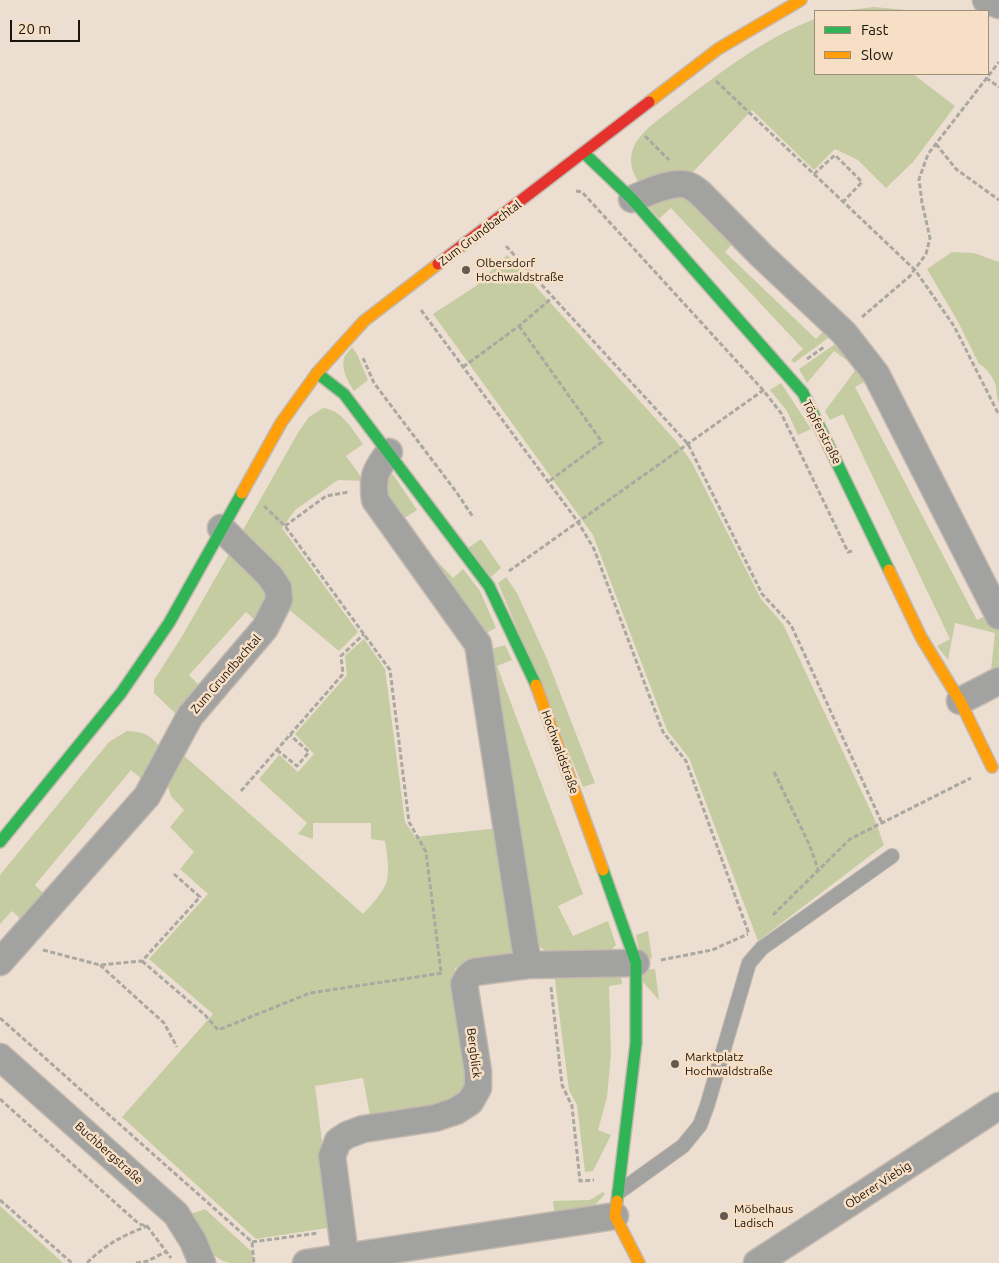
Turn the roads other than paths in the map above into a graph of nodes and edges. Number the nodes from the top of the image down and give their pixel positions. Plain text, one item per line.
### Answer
1 (802, 0) edge
2 (986, 0) edge
3 (999, 5) edge
4 (584, 153) junction
5 (632, 199) junction
6 (316, 373) junction
7 (389, 452) junction
8 (221, 528) junction
9 (999, 616) edge
10 (512, 632) junction
11 (478, 644) junction
12 (999, 681) edge
13 (960, 701) junction
14 (992, 767) road end
15 (0, 842) edge
16 (892, 856) dead end
17 (8, 953) edge
18 (636, 963) junction
19 (538, 965) junction
20 (0, 1057) edge
21 (999, 1106) edge
22 (616, 1204) junction
23 (345, 1256) junction
24 (202, 1263) edge
25 (306, 1263) edge
26 (639, 1263) edge
27 (758, 1263) edge

1 - 4 street, Zum Grundbachtal
2 - 3 street
4 - 5 street, Töpferstraße
4 - 6 street, Zum Grundbachtal
5 - 9 street
5 - 13 street, Töpferstraße
6 - 7 street, Hochwaldstraße
6 - 8 street, Zum Grundbachtal
7 - 10 street, Hochwaldstraße
7 - 11 street
8 - 15 street, Zum Grundbachtal
8 - 17 street, Zum Grundbachtal
10 - 11 street
10 - 18 street, Hochwaldstraße
11 - 19 street
12 - 13 street
13 - 14 street, Töpferstraße
16 - 22 lane
18 - 19 street, Bergblick
18 - 22 street, Hochwaldstraße
19 - 23 street, Bergblick
20 - 24 street, Buchbergstraße
21 - 27 street, Oberer Viebig
22 - 23 street
22 - 26 street
23 - 25 street

